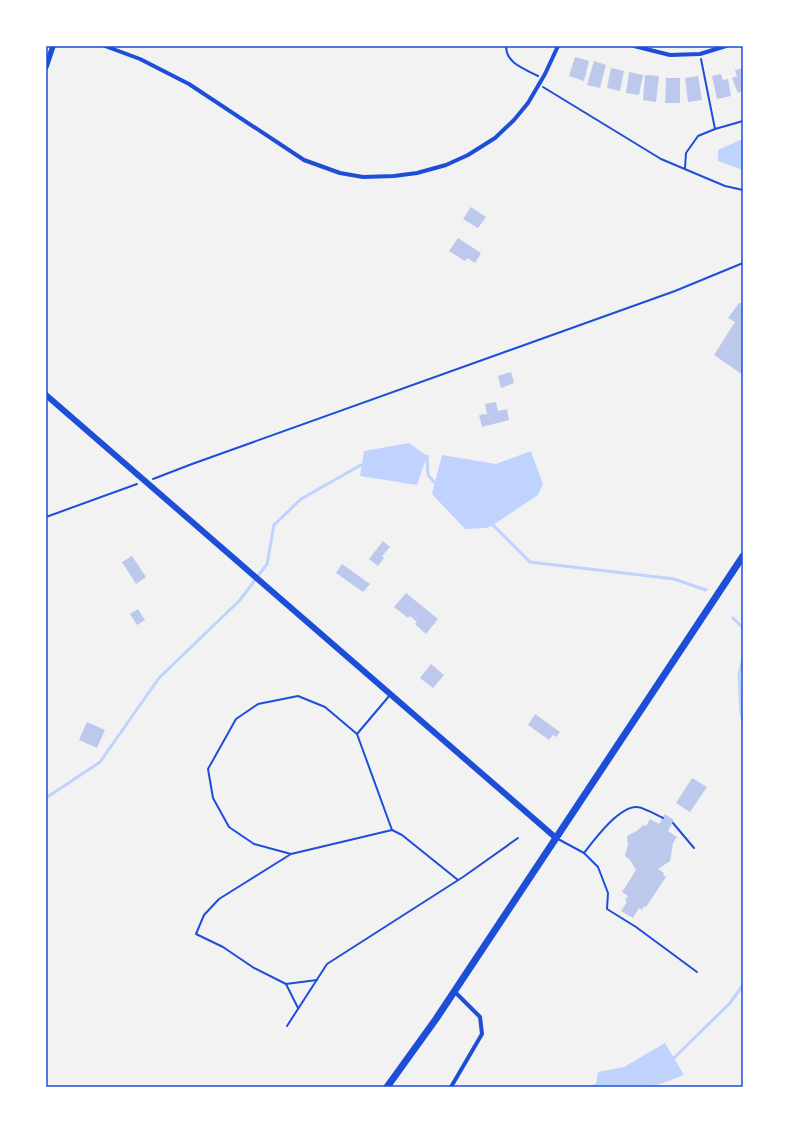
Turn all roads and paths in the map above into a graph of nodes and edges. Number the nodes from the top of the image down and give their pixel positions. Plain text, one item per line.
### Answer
1 (53, 46) edge
2 (105, 46) edge
3 (506, 46) edge
4 (558, 46) edge
5 (634, 46) edge
6 (726, 46) edge
7 (700, 54) junction
8 (46, 67) edge
9 (542, 79) junction
10 (539, 84) junction
11 (743, 121) edge
12 (715, 129) junction
13 (685, 168) junction
14 (743, 190) edge
15 (743, 263) edge
16 (46, 395) edge
17 (145, 482) junction
18 (46, 517) edge
19 (743, 556) edge
20 (391, 694) junction
21 (357, 734) junction
22 (663, 818) dead end
23 (673, 823) dead end
24 (392, 830) junction
25 (518, 838) dead end
26 (556, 838) junction
27 (694, 848) dead end
28 (584, 853) junction
29 (291, 854) junction
30 (458, 880) junction
31 (697, 972) dead end
32 (317, 980) junction
33 (286, 984) junction
34 (454, 991) junction
35 (298, 1008) junction
36 (287, 1026) dead end
37 (387, 1087) edge
38 (451, 1087) edge

1 - 8 street
2 - 10 street
3 - 9 path
4 - 9 street
5 - 7 street
6 - 7 street
7 - 12 path
9 - 10 street
10 - 13 path
11 - 12 path
12 - 13 path
13 - 14 path
15 - 17 path
16 - 17 main road
17 - 18 path
17 - 20 main road
19 - 26 main road
20 - 21 lane
20 - 26 main road
21 - 24 lane
21 - 29 lane
22 - 28 lane
23 - 27 lane
24 - 29 lane
24 - 30 lane
25 - 30 lane
26 - 28 lane
26 - 34 main road
28 - 31 lane
29 - 33 lane
30 - 32 lane
32 - 33 lane
32 - 35 lane
33 - 35 lane
34 - 37 main road
34 - 38 street
35 - 36 lane

